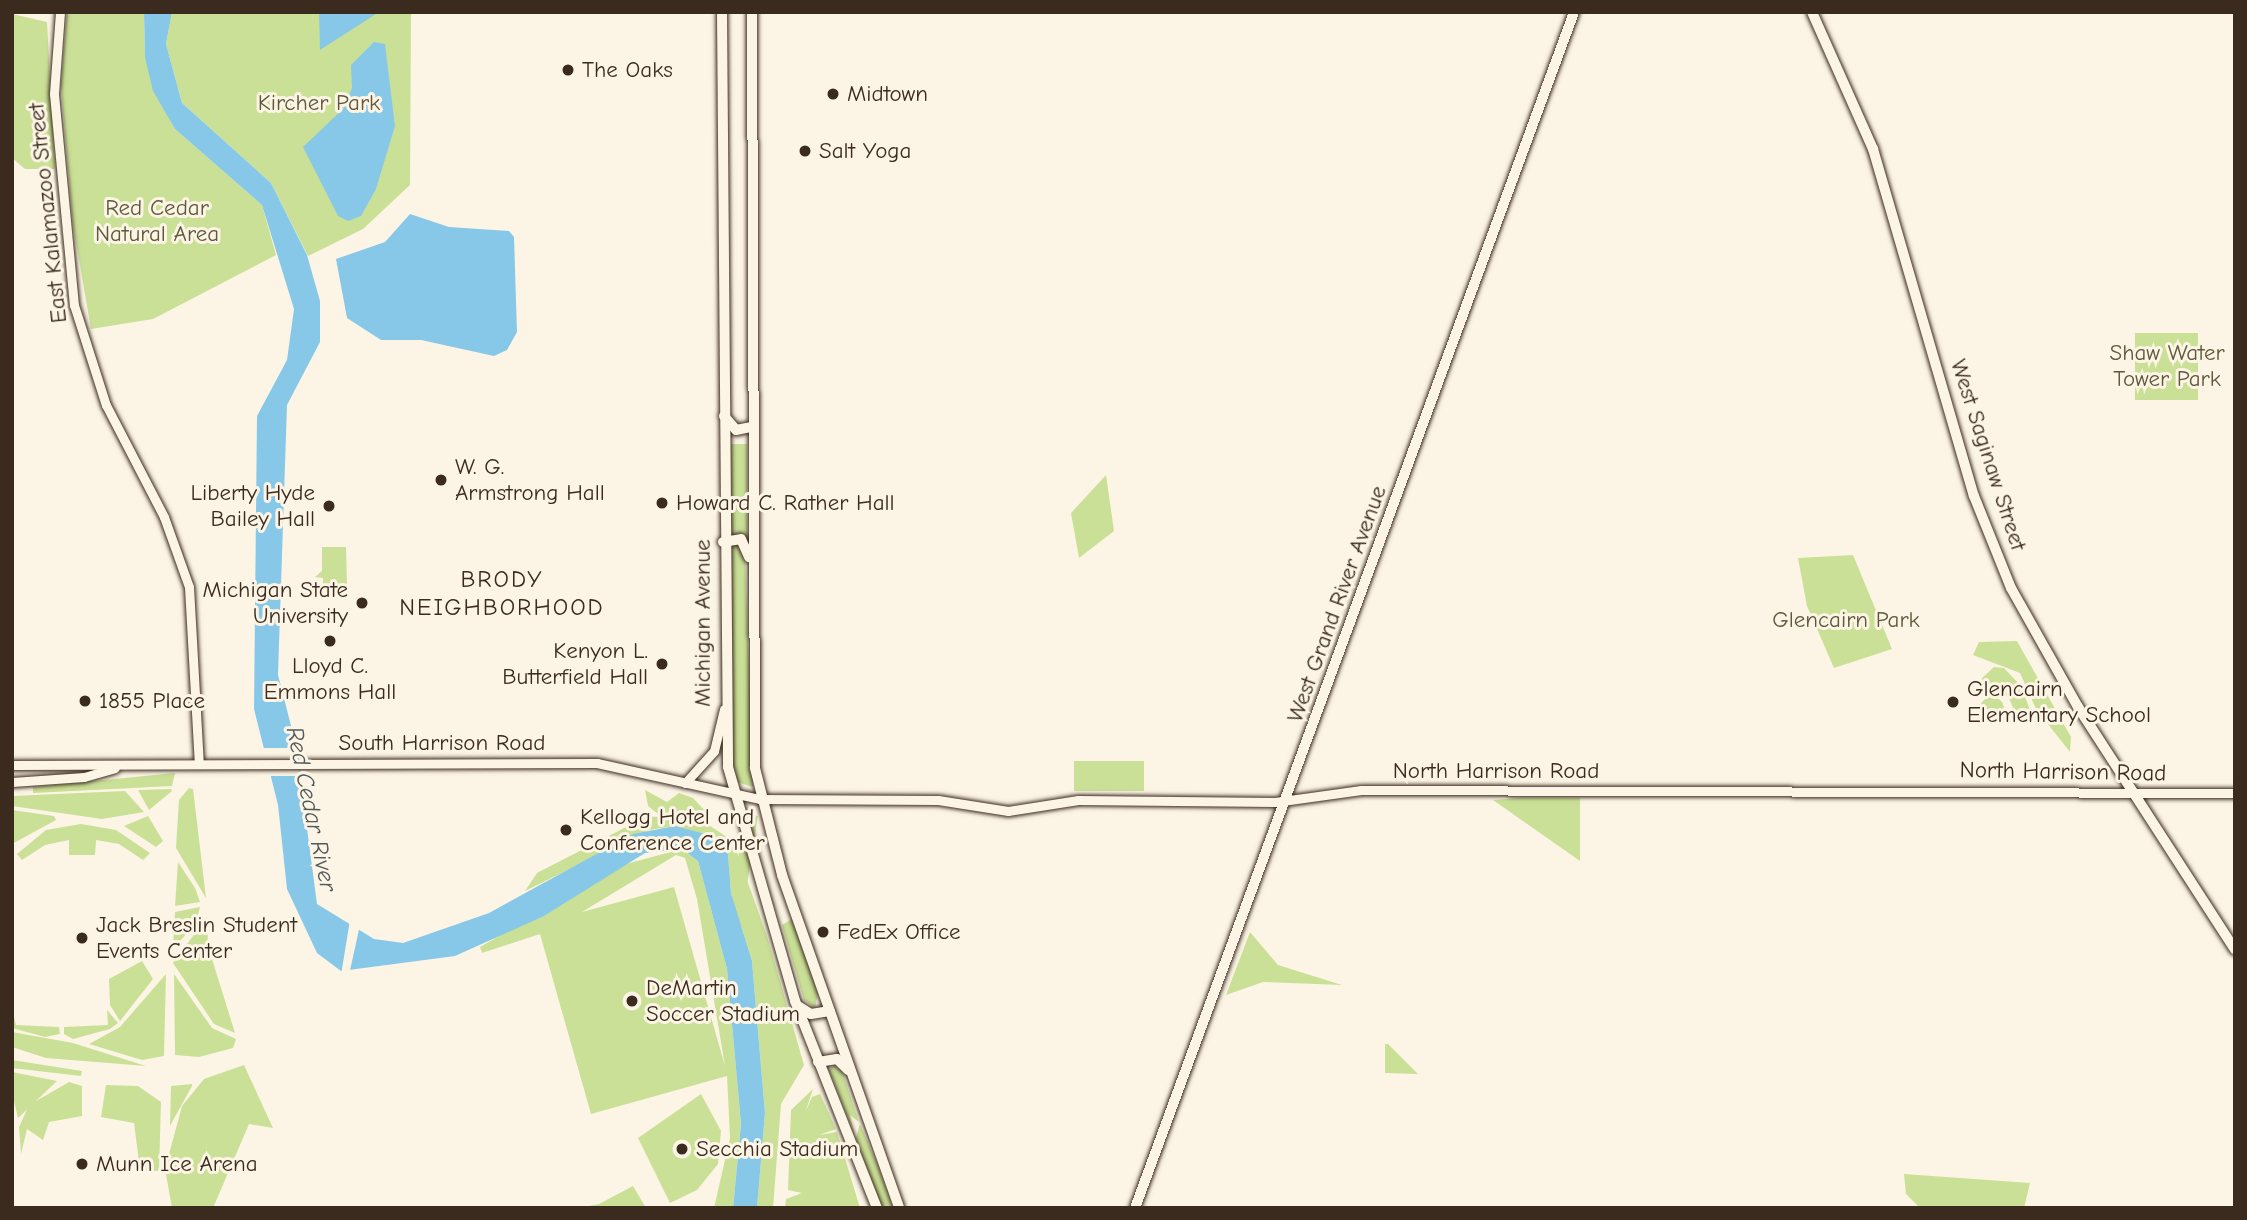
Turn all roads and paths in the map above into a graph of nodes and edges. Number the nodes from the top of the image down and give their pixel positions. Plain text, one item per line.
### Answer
1 (60, 12) edge
2 (722, 12) edge
3 (752, 12) edge
4 (1574, 12) edge
5 (1812, 12) edge
6 (723, 414) junction
7 (752, 427) junction
8 (723, 542) junction
9 (753, 573) junction
10 (724, 707) junction
11 (199, 764) junction
12 (12, 765) edge
13 (48, 765) junction
14 (120, 766) junction
15 (12, 781) edge
16 (685, 783) junction
17 (2134, 791) junction
18 (2235, 793) edge
19 (732, 795) junction
20 (760, 799) junction
21 (1288, 799) junction
22 (2235, 950) edge
23 (795, 1001) junction
24 (830, 1011) junction
25 (818, 1062) junction
26 (854, 1080) junction
27 (877, 1208) edge
28 (899, 1208) edge
29 (1135, 1208) edge

1 - 11 street, East Kalamazoo Street
2 - 6 main road, Michigan Avenue
3 - 7 main road
4 - 21 main road, West Grand River Avenue
5 - 17 main road, West Saginaw Street
6 - 7 main road
6 - 8 main road, Michigan Avenue
7 - 9 main road
8 - 9 main road
8 - 10 main road, Michigan Avenue
9 - 20 main road
10 - 16 street
10 - 19 main road, Michigan Avenue
11 - 14 street, South Harrison Road
11 - 16 street, South Harrison Road
12 - 13 street, South Harrison Road
13 - 14 street, South Harrison Road
13 - 15 street
14 - 15 street, South Harrison Road
16 - 19 street, South Harrison Road
17 - 18 street, North Harrison Road
17 - 21 street, North Harrison Road
17 - 22 main road, West Saginaw Street
19 - 20 street, South Harrison Road
19 - 23 main road, Michigan Avenue
20 - 21 street, North Harrison Road
20 - 24 main road
21 - 29 main road, West Grand River Avenue
23 - 24 main road
23 - 25 main road, Michigan Avenue
24 - 26 main road
25 - 26 main road
25 - 27 main road, Michigan Avenue
26 - 28 main road

